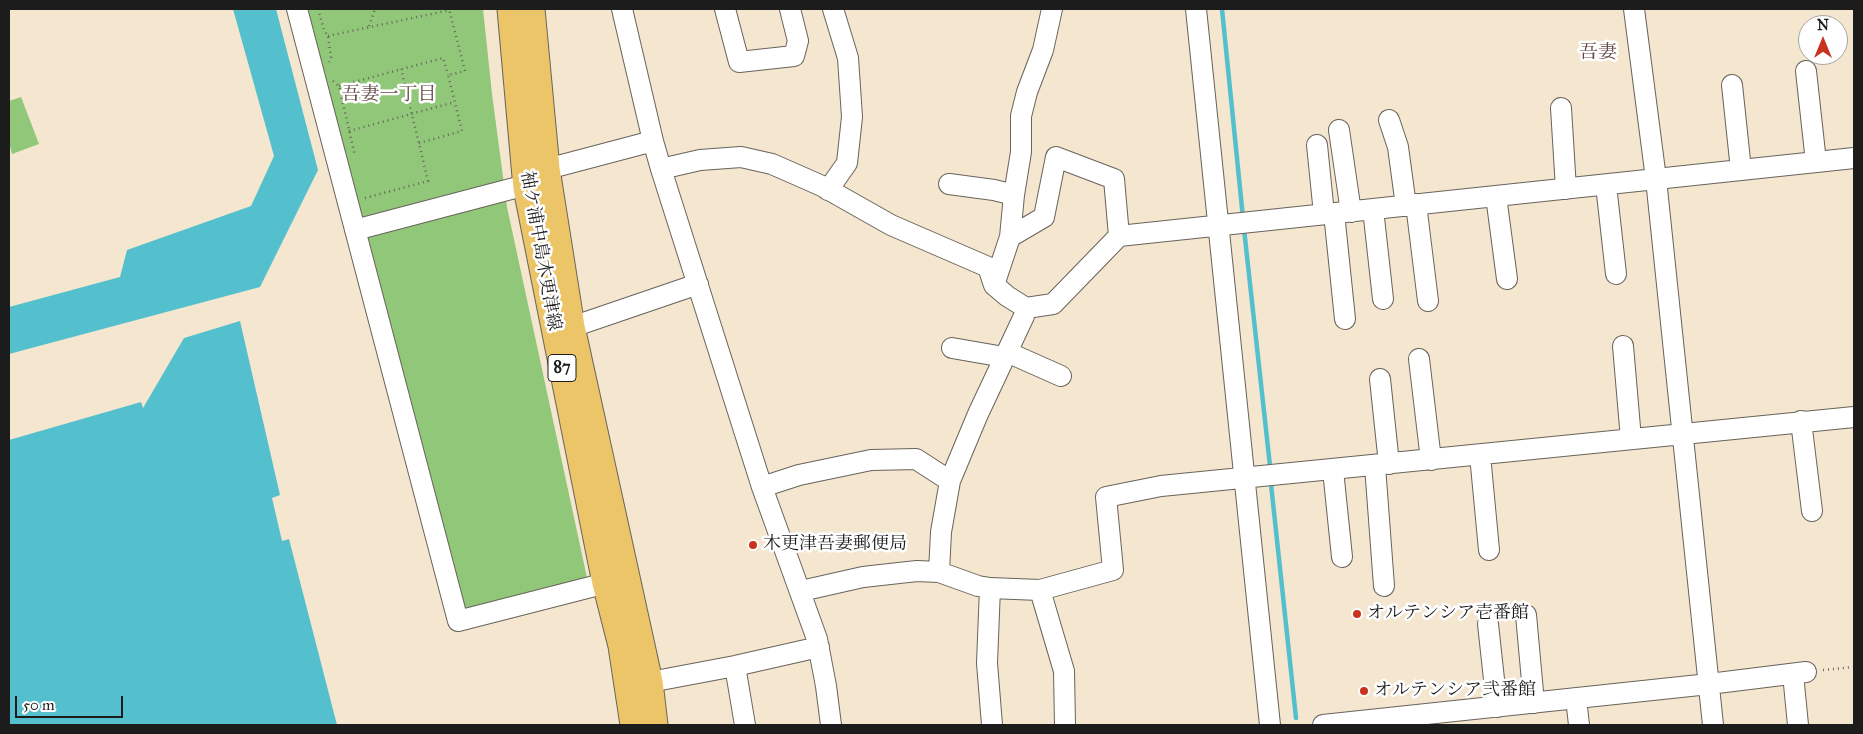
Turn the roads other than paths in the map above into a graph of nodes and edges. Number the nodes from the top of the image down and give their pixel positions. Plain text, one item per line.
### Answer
1 (297, 9) edge
2 (510, 9) edge
3 (532, 9) edge
4 (622, 9) edge
5 (725, 9) edge
6 (790, 9) edge
7 (833, 9) edge
8 (1052, 9) edge
9 (1196, 9) edge
10 (1634, 9) edge
11 (1806, 71) dead end
12 (1732, 85) dead end
13 (1561, 108) dead end
14 (1389, 120) dead end
15 (1339, 130) dead end
16 (653, 141) junction
17 (1317, 145) dead end
18 (1854, 158) edge
19 (1816, 162) junction
20 (547, 168) junction
21 (661, 169) junction
22 (1741, 170) junction
23 (1656, 179) junction
24 (949, 184) dead end
25 (526, 185) junction
26 (1606, 185) junction
27 (1566, 189) junction
28 (828, 190) junction
29 (1014, 195) junction
30 (1496, 196) junction
31 (1411, 205) junction
32 (1372, 209) junction
33 (1336, 213) junction
34 (1219, 226) junction
35 (355, 230) junction
36 (1119, 236) junction
37 (1010, 237) junction
38 (1616, 274) dead end
39 (1507, 279) dead end
40 (698, 284) junction
41 (994, 285) junction
42 (1383, 299) dead end
43 (1428, 301) dead end
44 (1026, 308) junction
45 (1345, 319) dead end
46 (572, 328) junction
47 (1623, 346) dead end
48 (952, 348) dead end
49 (1006, 355) junction
50 (1419, 359) dead end
51 (1061, 376) dead end
52 (1380, 379) dead end
53 (1854, 417) edge
54 (1801, 421) junction
55 (1682, 433) junction
56 (1631, 438) junction
57 (1480, 454) junction
58 (1431, 460) junction
59 (1382, 465) junction
60 (1333, 470) junction
61 (1245, 479) junction
62 (950, 481) junction
63 (762, 487) junction
64 (1812, 511) dead end
65 (1489, 550) dead end
66 (1342, 557) dead end
67 (939, 572) junction
68 (616, 580) junction
69 (1384, 586) dead end
70 (990, 588) junction
71 (1040, 590) junction
72 (801, 591) junction
73 (1526, 615) dead end
74 (1488, 624) dead end
75 (819, 647) junction
76 (735, 666) junction
77 (650, 682) junction
78 (1709, 684) junction
79 (1576, 698) junction
80 (1534, 703) junction
81 (1497, 707) junction
82 (633, 725) edge
83 (655, 725) edge
84 (745, 725) edge
85 (831, 725) edge
86 (992, 725) edge
87 (1065, 725) edge
88 (1270, 725) edge
89 (1324, 725) edge
90 (1579, 725) edge
91 (1713, 725) edge
92 (1798, 725) edge

1 - 35 street
2 - 25 main road, 袖ケ浦中島木更津線 / 87
3 - 20 main road, 袖ケ浦中島木更津線 / 87
4 - 16 street
5 - 6 street
7 - 28 street
8 - 29 street
9 - 34 street
10 - 23 street
11 - 19 street
12 - 22 street
13 - 27 street
14 - 31 street
15 - 33 street
16 - 20 street
16 - 21 street
17 - 33 street
18 - 19 street
19 - 22 street
20 - 46 main road, 袖ケ浦中島木更津線 / 87
21 - 28 street
21 - 40 street
22 - 23 street
23 - 26 street
23 - 55 street
24 - 29 street
25 - 35 street
25 - 68 main road, 袖ケ浦中島木更津線 / 87
26 - 27 street
26 - 38 street
27 - 30 street
28 - 41 street
29 - 37 street
30 - 31 street
30 - 39 street
31 - 32 street
31 - 43 street
32 - 33 street
32 - 42 street
33 - 34 street
33 - 45 street
34 - 36 street
34 - 61 street
35 - 68 street
36 - 37 street
36 - 44 street
37 - 41 street
40 - 46 street
40 - 63 street
41 - 44 street
44 - 49 street
46 - 68 main road, 袖ケ浦中島木更津線 / 87
47 - 56 street
48 - 49 street
49 - 51 street
49 - 62 street
50 - 58 street
52 - 59 street
53 - 54 street
54 - 55 street
54 - 64 street
55 - 56 street
55 - 78 street
56 - 57 street
57 - 58 street
57 - 65 street
58 - 59 street
59 - 60 street
59 - 69 street
60 - 61 street
60 - 66 street
61 - 71 street
61 - 88 street
62 - 63 street
62 - 67 street
63 - 72 street
67 - 70 street
67 - 72 street
68 - 77 main road, 袖ケ浦中島木更津線 / 87
68 - 82 main road, 袖ケ浦中島木更津線 / 87
70 - 71 street
70 - 86 street
71 - 87 street
72 - 75 street
73 - 80 street
74 - 81 street
75 - 76 street
75 - 85 street
76 - 77 street
76 - 84 street
77 - 83 main road, 袖ケ浦中島木更津線 / 87
78 - 79 street
78 - 91 street
78 - 92 street
79 - 80 street
79 - 90 street
80 - 81 street
81 - 89 street

